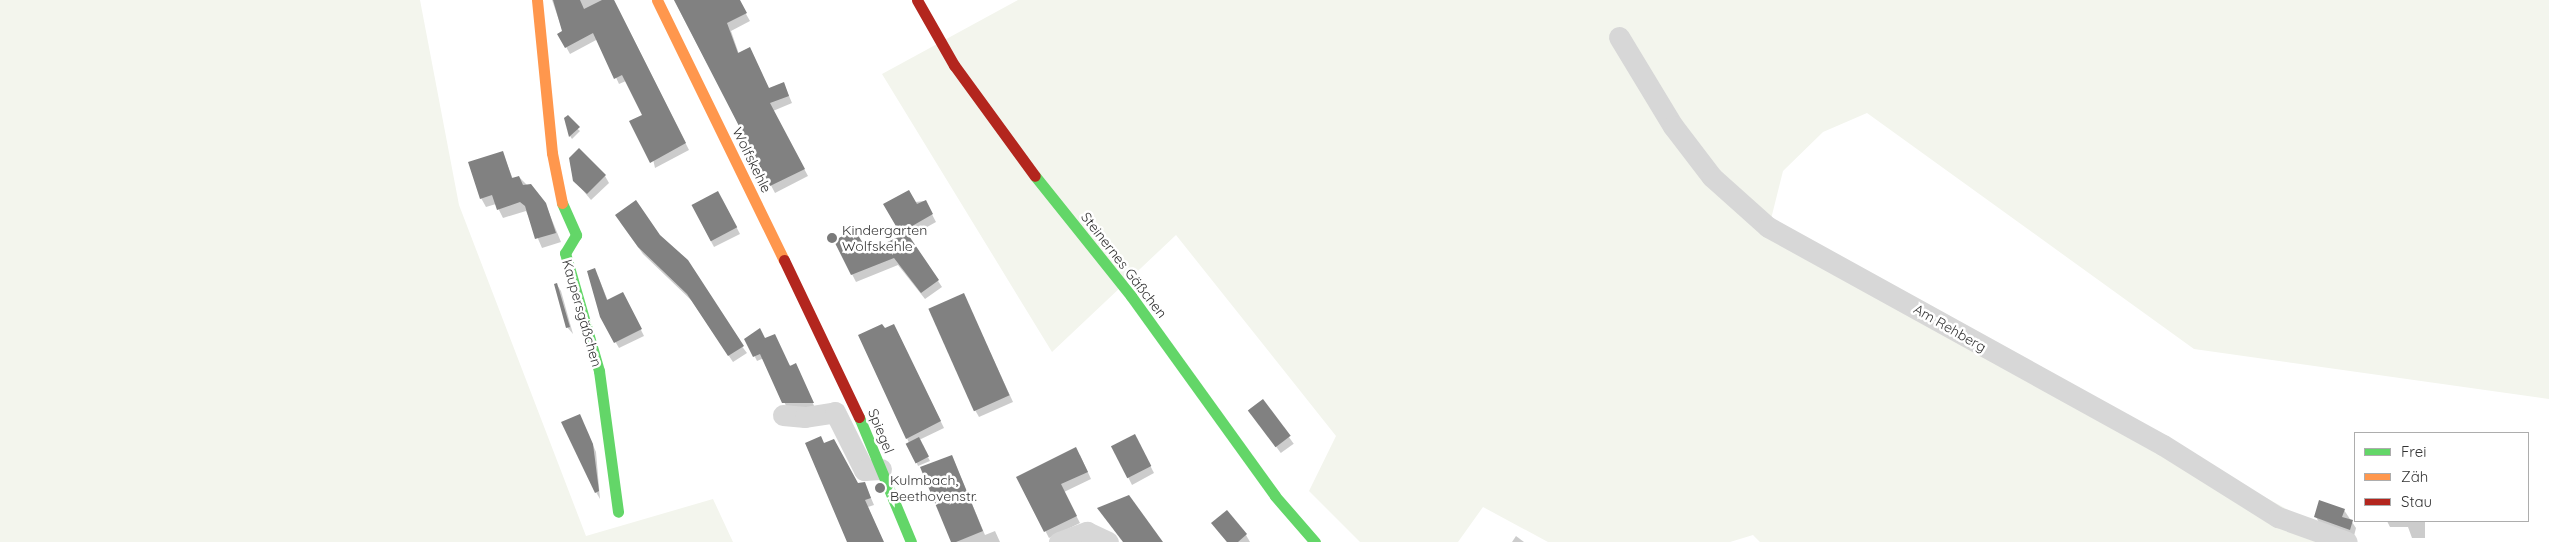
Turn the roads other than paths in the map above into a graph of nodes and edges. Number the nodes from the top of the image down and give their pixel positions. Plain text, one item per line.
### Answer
1 (537, 0) edge
2 (657, 0) edge
3 (917, 0) edge
4 (1619, 37) dead end
5 (819, 333) joint
6 (782, 415) dead end
7 (880, 469) junction
8 (618, 512) dead end
9 (911, 542) edge
10 (1059, 542) edge
11 (1108, 542) edge
12 (1316, 542) edge
13 (2347, 542) edge

1 - 8 street, Kaupersgäßchen
2 - 5 street, Wolfskehle
3 - 12 street, Steinernes Gäßchen
4 - 13 street, Am Rehberg
5 - 7 street, Spiegel
6 - 7 street
7 - 9 street, Spiegel
10 - 11 street

